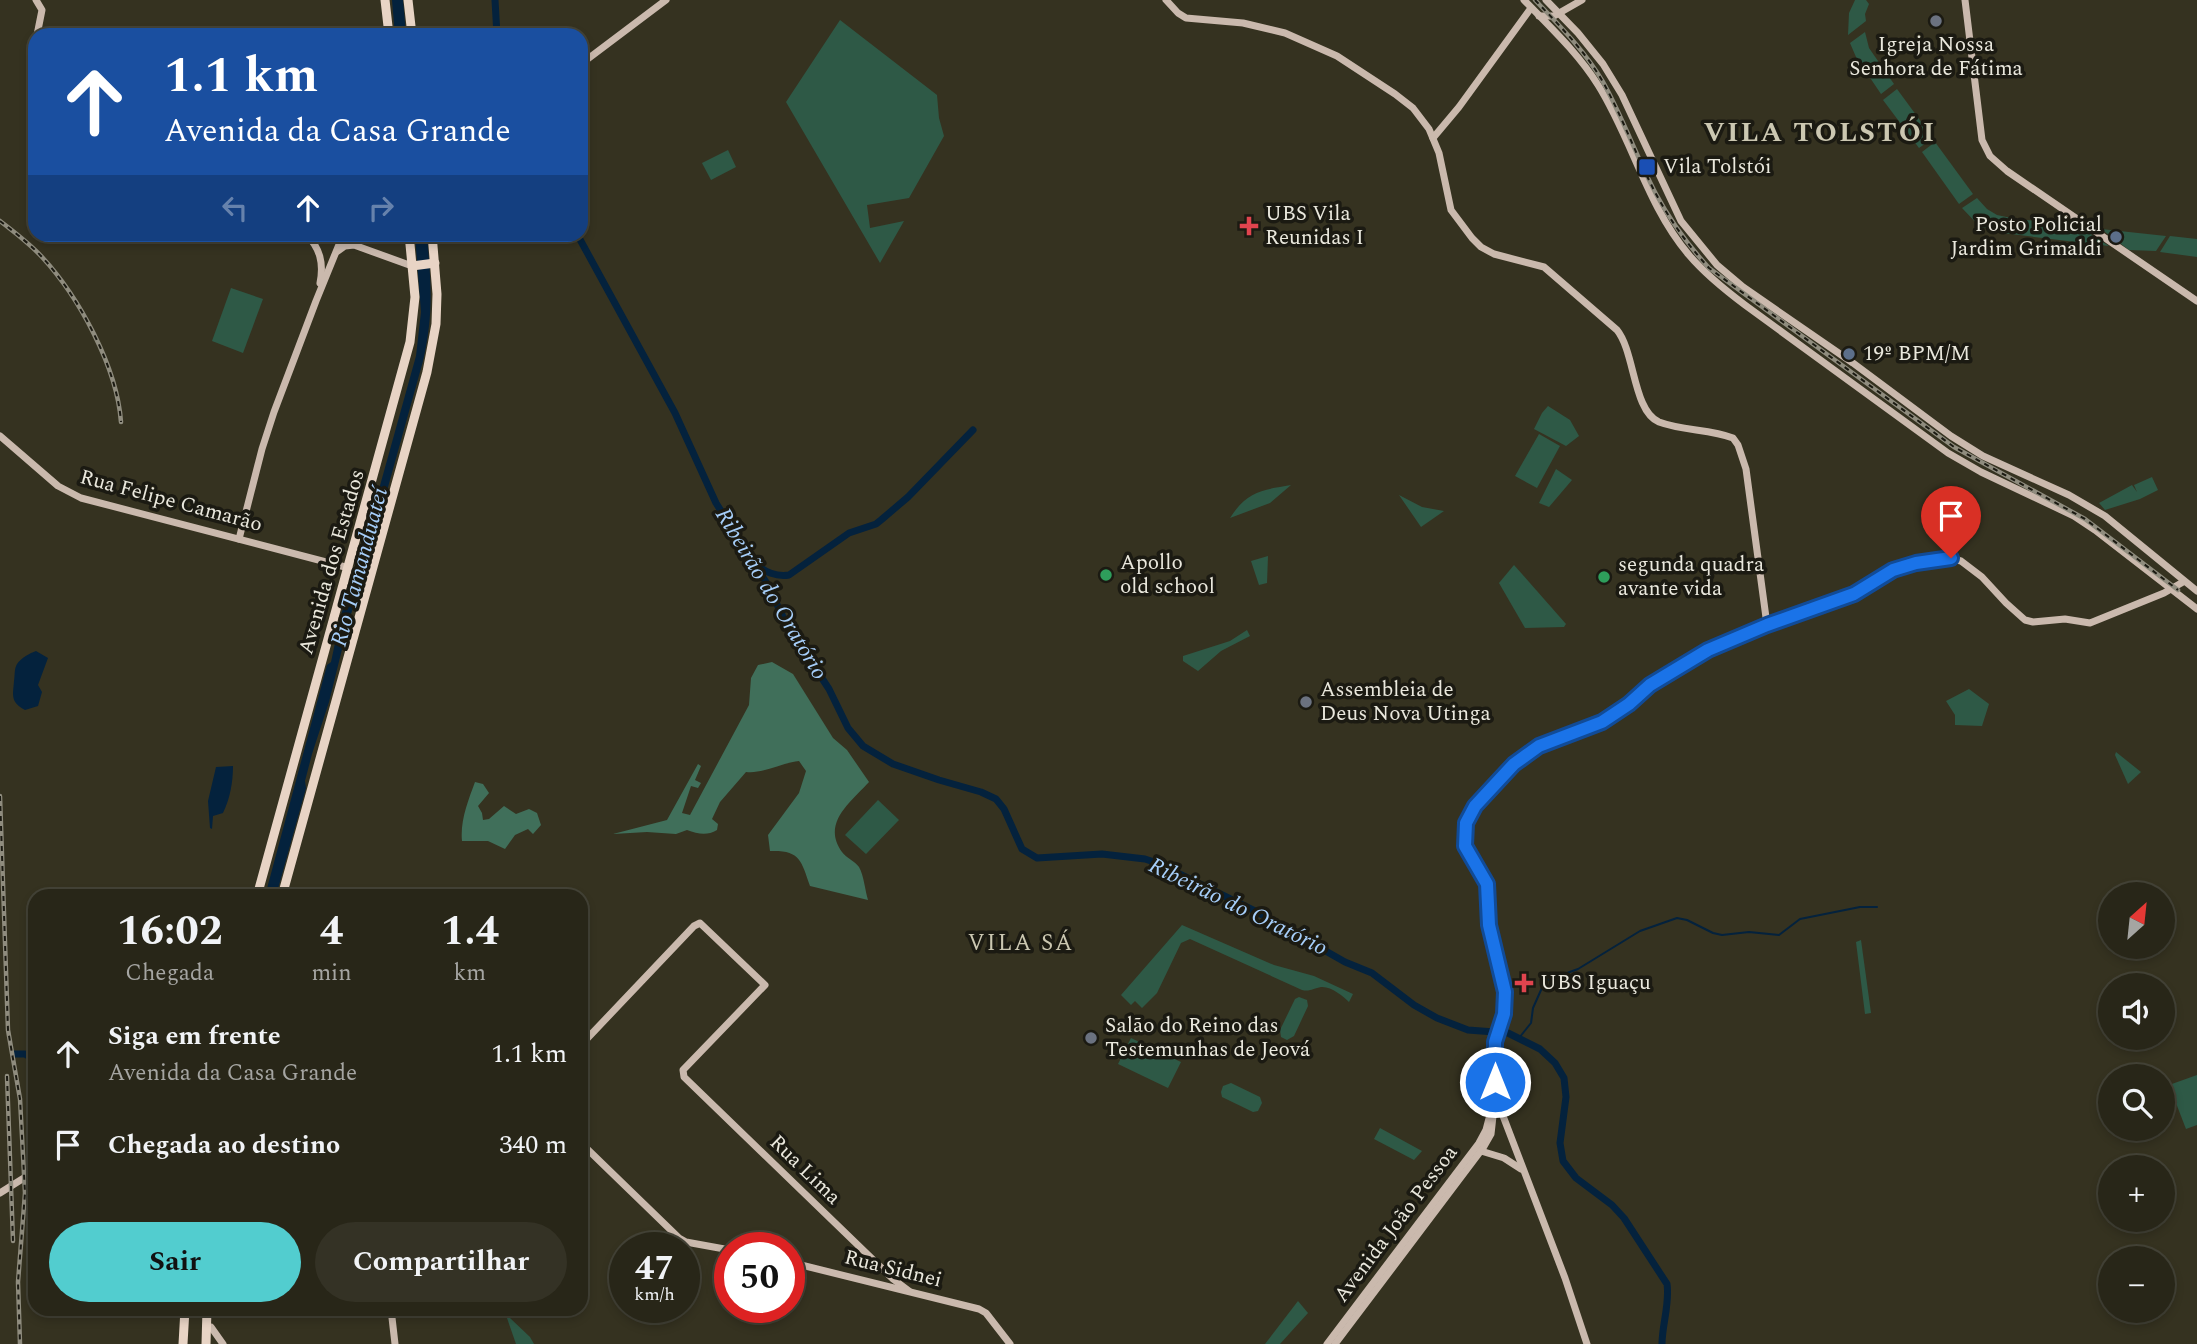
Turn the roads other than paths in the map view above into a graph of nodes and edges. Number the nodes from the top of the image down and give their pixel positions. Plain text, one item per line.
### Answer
1 (385, 0) edge
2 (408, 0) edge
3 (666, 0) edge
4 (1166, 0) edge
5 (1540, 0) edge
6 (1582, 0) edge
7 (1965, 0) edge
8 (38, 2) edge
9 (1527, 3) edge
10 (1555, 7) edge
11 (1539, 16) junction
12 (1524, 19) junction
13 (39, 28) edge
14 (388, 28) edge
15 (411, 28) edge
16 (588, 59) edge
17 (1623, 97) junction
18 (1609, 106) junction
19 (1433, 138) junction
20 (1679, 217) junction
21 (1668, 224) junction
22 (318, 242) edge
23 (340, 242) edge
24 (359, 242) edge
25 (410, 242) edge
26 (432, 242) edge
27 (360, 247) junction
28 (332, 261) junction
29 (322, 262) junction
30 (432, 264) junction
31 (414, 265) junction
32 (1717, 265) junction
33 (1708, 274) junction
34 (1732, 278) junction
35 (1725, 290) junction
36 (2197, 300) edge
37 (316, 301) junction
38 (0, 436) edge
39 (1966, 446) junction
40 (1965, 459) dead end
41 (239, 539) junction
42 (2140, 544) junction
43 (2129, 557) junction
44 (349, 568) junction
45 (2183, 582) junction
46 (2170, 589) junction
47 (2197, 591) edge
48 (2197, 609) edge
49 (1767, 625) junction
50 (259, 889) edge
51 (284, 889) edge
52 (588, 1038) edge
53 (1494, 1093) junction
54 (1491, 1121) junction
55 (1504, 1121) junction
56 (588, 1150) edge
57 (1479, 1151) junction
58 (1516, 1152) junction
59 (1504, 1158) junction
60 (1524, 1172) junction
61 (28, 1175) edge
62 (0, 1193) edge
63 (714, 1247) edge
64 (805, 1265) edge
65 (896, 1283) junction
66 (185, 1316) edge
67 (208, 1316) edge
68 (392, 1316) edge
69 (209, 1327) junction
70 (206, 1343) edge
71 (183, 1344) edge
72 (217, 1344) edge
73 (223, 1344) edge
74 (396, 1344) edge
75 (1010, 1344) edge
76 (1327, 1344) edge
77 (1335, 1344) edge
78 (1587, 1344) edge

1 - 14 highway
2 - 15 highway
3 - 16 main road
4 - 19 main road
5 - 10 main road
6 - 10 main road
7 - 36 main road
8 - 13 main road
9 - 11 main road
9 - 12 main road
10 - 11 main road
10 - 17 main road
11 - 12 main road
11 - 18 main road
12 - 19 main road
17 - 18 main road
17 - 20 main road
18 - 21 main road
19 - 49 main road
20 - 21 main road
20 - 32 main road
21 - 33 main road
22 - 29 main road
23 - 28 main road
24 - 27 main road
25 - 31 highway, Avenida dos Estados
26 - 30 highway, Avenida dos Estados
27 - 28 main road
27 - 31 main road
28 - 29 main road
28 - 37 main road
29 - 37 main road
30 - 31 highway
30 - 51 highway, Avenida dos Estados
31 - 44 highway, Avenida dos Estados
32 - 33 main road
32 - 34 main road
33 - 35 main road
34 - 35 main road
34 - 39 main road
35 - 43 main road
37 - 41 main road
38 - 41 main road, Rua Felipe Camarão
39 - 40 main road
39 - 42 main road
41 - 44 main road, Rua Felipe Camarão
42 - 43 main road
42 - 45 main road
43 - 46 main road
44 - 50 highway, Avenida dos Estados
45 - 46 main road
45 - 47 main road
46 - 48 main road
46 - 49 main road
49 - 53 main road
52 - 65 main road, Rua Lima
53 - 54 main road, Avenida João Pessoa
53 - 55 main road
54 - 55 main road
54 - 57 main road, Avenida João Pessoa
55 - 58 main road
56 - 63 main road
57 - 59 main road, Avenida João Pessoa
57 - 76 main road, Avenida João Pessoa
57 - 77 main road, Avenida João Pessoa
58 - 59 main road
58 - 60 main road
59 - 60 main road
60 - 78 main road
61 - 62 main road
64 - 65 main road, Rua Sidnei
65 - 75 main road, Rua Sidnei
66 - 71 highway
67 - 69 highway
68 - 74 main road
69 - 70 highway
69 - 73 main road
70 - 72 main road

